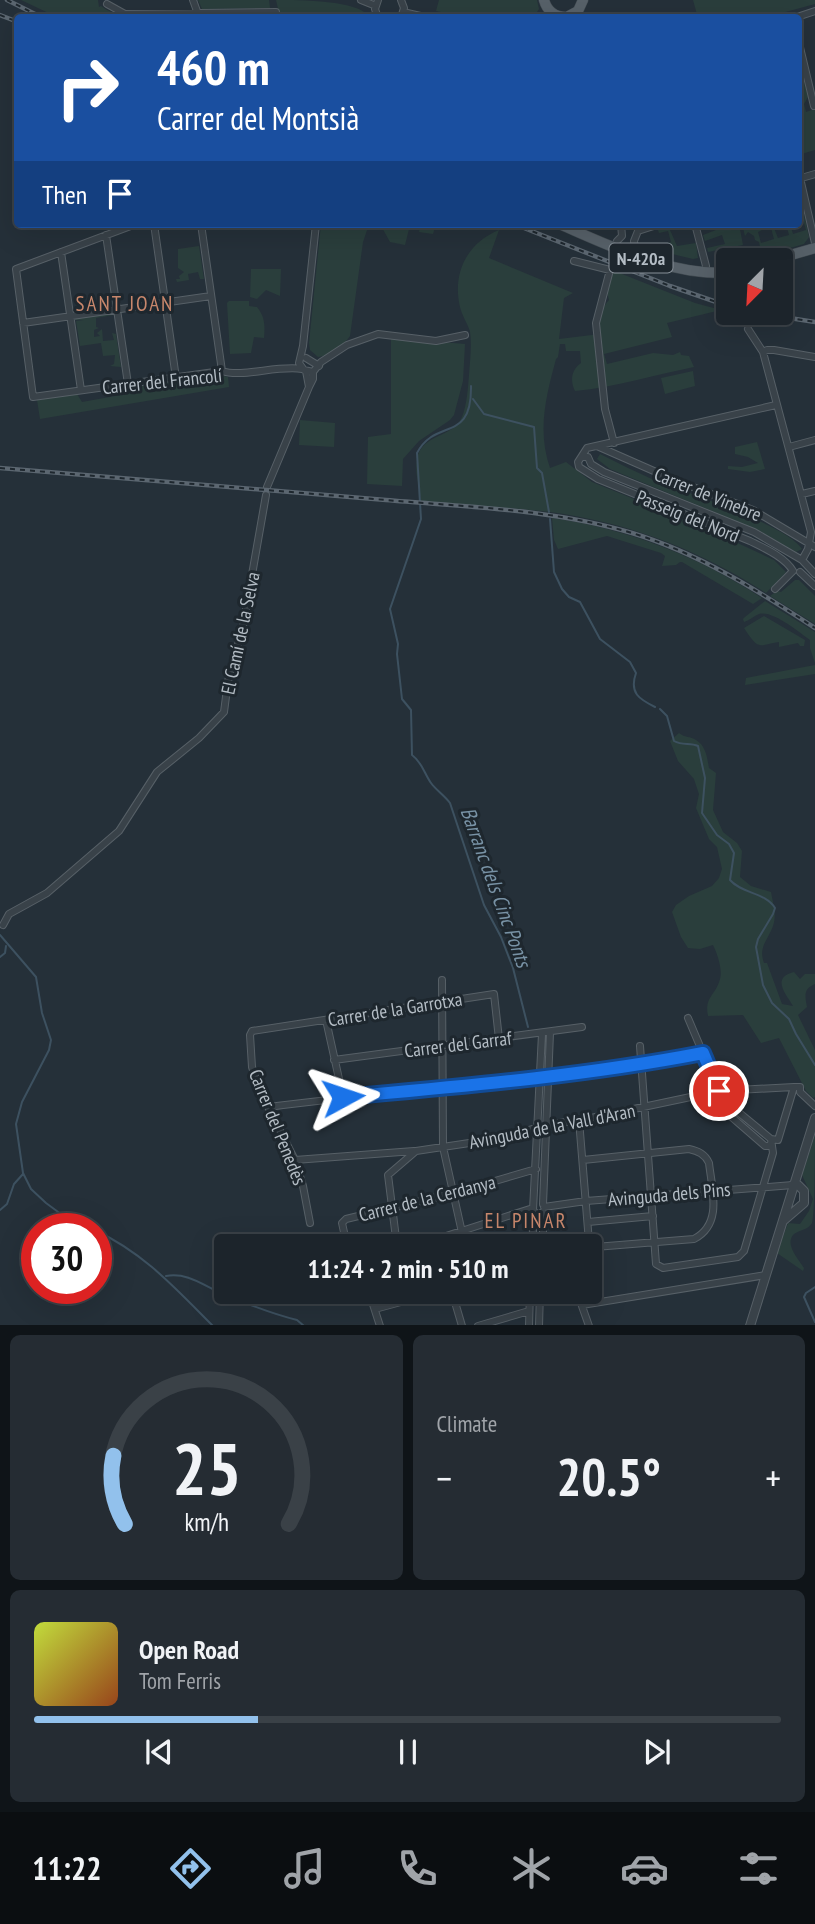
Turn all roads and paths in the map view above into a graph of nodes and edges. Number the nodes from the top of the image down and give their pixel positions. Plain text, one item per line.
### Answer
1 (121, 0) edge
2 (193, 0) edge
3 (361, 0) edge
4 (583, 0) edge
5 (377, 3) edge
6 (107, 4) dead end
7 (117, 8) junction
8 (276, 12) dead end
9 (198, 14) junction
10 (572, 14) edge
11 (802, 55) edge
12 (815, 106) edge
13 (805, 109) dead end
14 (802, 191) edge
15 (125, 228) edge
16 (155, 228) edge
17 (202, 228) edge
18 (316, 228) edge
19 (569, 228) edge
20 (586, 228) edge
21 (621, 228) edge
22 (647, 228) edge
23 (696, 228) edge
24 (106, 235) junction
25 (617, 241) junction
26 (815, 243) edge
27 (635, 248) junction
28 (815, 248) edge
29 (61, 252) junction
30 (793, 254) edge
31 (815, 255) edge
32 (574, 261) dead end
33 (793, 261) edge
34 (706, 267) junction
35 (716, 267) edge
36 (716, 273) edge
37 (212, 296) junction
38 (165, 302) junction
39 (117, 309) junction
40 (69, 316) junction
41 (23, 323) junction
42 (748, 329) dead end
43 (465, 335) dead end
44 (763, 352) junction
45 (815, 357) edge
46 (312, 365) junction
47 (222, 371) junction
48 (176, 378) junction
49 (128, 384) junction
50 (81, 390) junction
51 (776, 405) junction
52 (815, 440) edge
53 (614, 443) junction
54 (597, 446) junction
55 (789, 447) junction
56 (582, 457) junction
57 (591, 464) junction
58 (583, 469) junction
59 (815, 491) edge
60 (802, 494) junction
61 (813, 532) edge
62 (812, 544) edge
63 (801, 561) junction
64 (794, 570) junction
65 (815, 574) edge
66 (815, 586) edge
67 (775, 589) dead end
68 (3, 925) dead end
69 (442, 980) dead end
70 (442, 1001) junction
71 (688, 1018) dead end
72 (326, 1020) junction
73 (582, 1027) dead end
74 (253, 1031) joint
75 (550, 1033) junction
76 (542, 1034) junction
77 (499, 1039) junction
78 (442, 1046) junction
79 (640, 1046) dead end
80 (703, 1053) junction
81 (334, 1060) junction
82 (640, 1065) junction
83 (549, 1077) junction
84 (540, 1078) junction
85 (442, 1088) junction
86 (796, 1090) junction
87 (717, 1092) junction
88 (705, 1094) junction
89 (343, 1097) junction
90 (815, 1106) edge
91 (269, 1107) junction
92 (643, 1107) junction
93 (815, 1118) edge
94 (579, 1120) junction
95 (547, 1125) junction
96 (538, 1127) junction
97 (769, 1143) junction
98 (443, 1147) junction
99 (416, 1151) junction
100 (648, 1154) junction
101 (295, 1160) junction
102 (583, 1160) junction
103 (536, 1169) junction
104 (793, 1185) junction
105 (764, 1186) junction
106 (712, 1191) junction
107 (453, 1193) junction
108 (652, 1196) junction
109 (586, 1201) junction
110 (393, 1206) junction
111 (537, 1209) junction
112 (653, 1216) junction
113 (783, 1221) junction
114 (588, 1222) junction
115 (310, 1223) dead end
116 (462, 1232) junction
117 (344, 1234) edge
118 (396, 1234) edge
119 (455, 1234) edge
120 (534, 1234) edge
121 (540, 1234) edge
122 (655, 1242) junction
123 (766, 1275) junction
124 (373, 1304) edge
125 (394, 1304) edge
126 (456, 1304) edge
127 (529, 1304) edge
128 (540, 1304) edge
129 (582, 1305) joint
130 (375, 1309) junction
131 (529, 1311) junction
132 (380, 1325) edge
133 (462, 1325) edge
134 (478, 1325) edge
135 (528, 1325) edge
136 (539, 1325) edge
137 (589, 1325) edge
138 (750, 1325) edge

1 - 7 street
2 - 9 street
3 - 5 street
4 - 10 main road
6 - 7 street
7 - 9 street
8 - 9 street
11 - 12 street
12 - 13 street
14 - 26 street
15 - 24 street
16 - 38 street
17 - 37 street
18 - 46 street
19 - 36 main road, N-420a
20 - 25 main road, N-420a
21 - 25 street
22 - 27 street
23 - 34 street
24 - 29 street
24 - 39 street
25 - 27 main road, N-420a
27 - 34 main road, N-420a
28 - 30 main road
29 - 40 street
29 - 41 street
31 - 33 main road
32 - 53 street
34 - 35 main road, N-420a
37 - 38 street
37 - 47 street
38 - 39 street
38 - 48 street
39 - 40 street
39 - 49 street
40 - 41 street
40 - 50 street
41 - 50 street, Carrer del Francolí
42 - 44 street
43 - 46 street
44 - 45 street
44 - 51 street
46 - 47 street, Carrer del Francolí
46 - 68 street, El Camí de la Selva
47 - 48 street, Carrer del Francolí
48 - 49 street, Carrer del Francolí
49 - 50 street, Carrer del Francolí
51 - 53 street
51 - 55 street
52 - 55 street
53 - 54 street
54 - 56 street
54 - 62 street, Carrer de Vinebre
55 - 60 street
56 - 57 street
56 - 58 street
57 - 58 street
57 - 63 street, Passeig del Nord
58 - 64 street, Passeig del Nord
59 - 60 street
60 - 61 street
61 - 62 street
62 - 63 street
63 - 64 street
63 - 64 street
63 - 65 street, Passeig del Nord
64 - 66 street, Passeig del Nord
64 - 67 street
69 - 70 street
70 - 72 street, Carrer de la Garrotxa
70 - 77 street, Carrer de la Garrotxa
70 - 78 street
71 - 80 street
72 - 74 street, Carrer de la Garrotxa
72 - 81 street
73 - 75 street, Carrer del Garraf
74 - 91 street, Carrer del Penedès
75 - 76 street, Carrer del Garraf
75 - 83 street
76 - 77 street, Carrer del Garraf
76 - 84 street
77 - 78 street, Carrer del Garraf
78 - 81 street, Carrer del Garraf
78 - 85 street
79 - 82 street
80 - 82 street
80 - 87 street
81 - 89 street
82 - 83 street
82 - 92 street
83 - 84 street
83 - 95 street
84 - 85 street
84 - 96 street
85 - 89 street
85 - 98 street
86 - 87 street, Avinguda de la Vall d'Aran
86 - 90 street
86 - 97 street
87 - 88 street, Avinguda de la Vall d'Aran
87 - 97 street
88 - 92 street, Avinguda de la Vall d'Aran
88 - 97 street
89 - 91 street
91 - 101 street, Carrer del Penedès
92 - 94 street, Avinguda de la Vall d'Aran
92 - 100 street
93 - 104 street
94 - 95 street, Avinguda de la Vall d'Aran
94 - 102 street
95 - 96 street, Avinguda de la Vall d'Aran
95 - 111 street
96 - 98 street, Avinguda de la Vall d'Aran
96 - 103 street
97 - 105 street
98 - 99 street, Avinguda de la Vall d'Aran
98 - 107 street
99 - 101 street, Avinguda de la Vall d'Aran
99 - 110 street
100 - 102 street
100 - 106 street
100 - 108 street
101 - 115 street, Carrer del Penedès
102 - 109 street
103 - 107 street, Carrer de la Cerdanya
103 - 111 street
104 - 105 street, Avinguda dels Pins
104 - 113 street
104 - 113 street
105 - 106 street, Avinguda dels Pins
105 - 122 street
106 - 108 street, Avinguda dels Pins
106 - 122 street
107 - 110 street, Carrer de la Cerdanya
107 - 116 street
108 - 109 street, Avinguda dels Pins
108 - 112 street
109 - 111 street, Avinguda dels Pins
109 - 114 street
110 - 117 street, Carrer de la Cerdanya
110 - 118 street
111 - 116 street, Avinguda dels Pins
111 - 120 street
111 - 121 street
112 - 114 street
112 - 122 street
113 - 123 street
114 - 122 street
116 - 119 street, Avinguda dels Pins
123 - 129 street
123 - 138 street
124 - 130 street
125 - 130 street
126 - 133 street
127 - 131 street
128 - 136 street
129 - 137 street
130 - 132 street
131 - 134 street
131 - 135 street

